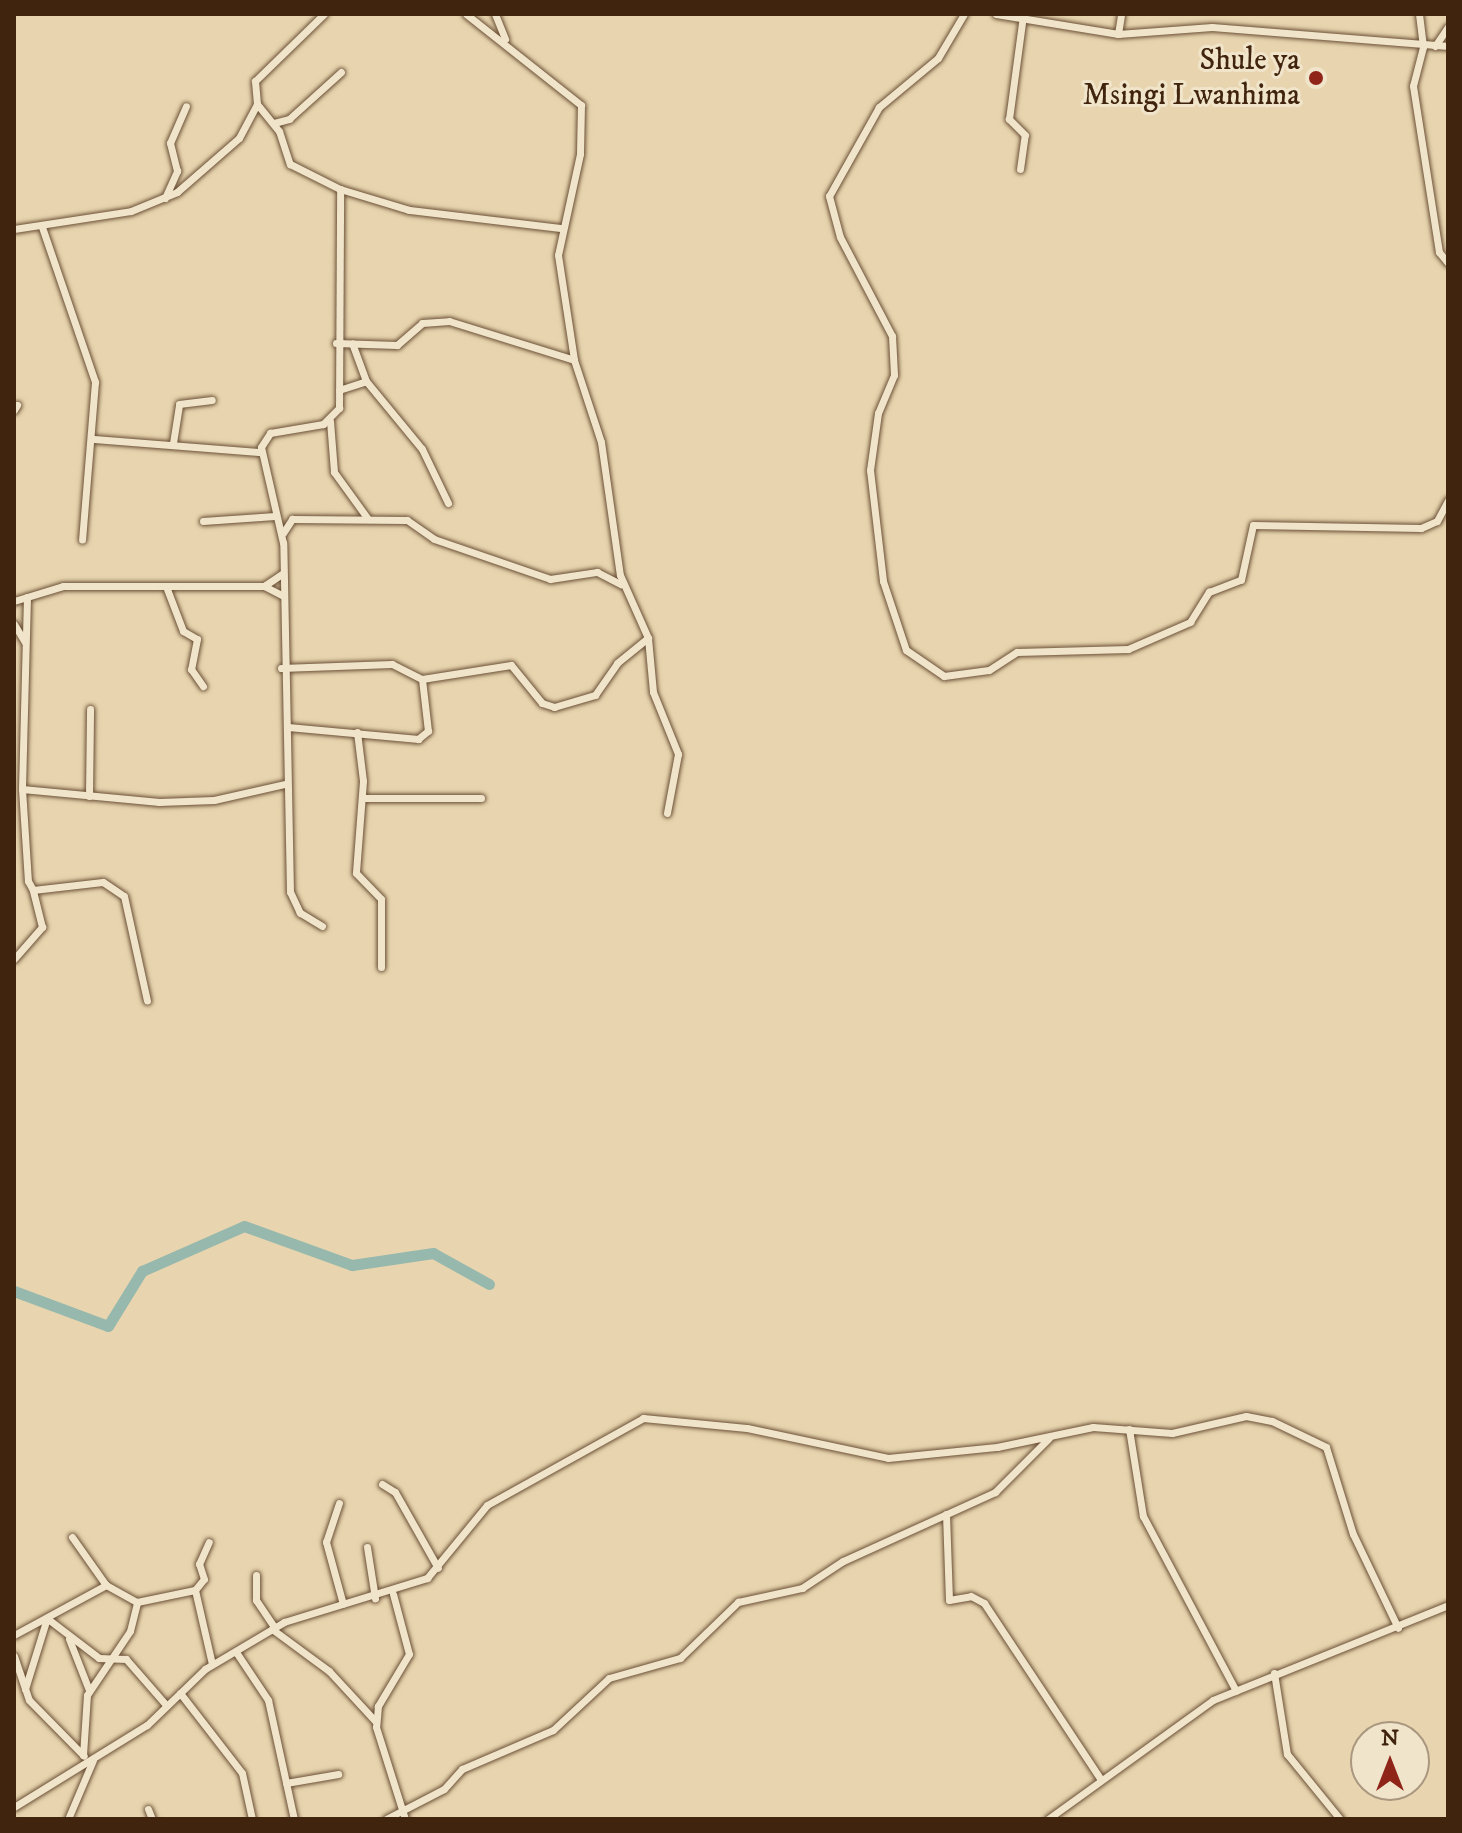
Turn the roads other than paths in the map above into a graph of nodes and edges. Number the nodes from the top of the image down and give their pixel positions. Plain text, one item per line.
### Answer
1 (324, 14) edge
2 (466, 14) edge
3 (495, 14) edge
4 (964, 14) edge
5 (996, 14) edge
6 (1121, 14) edge
7 (1419, 14) edge
8 (1022, 23) junction
9 (1448, 27) edge
10 (1118, 34) junction
11 (506, 41) junction
12 (1435, 46) junction
13 (1448, 46) edge
14 (1423, 47) junction
15 (341, 72) dead end
16 (257, 104) junction
17 (186, 106) dead end
18 (274, 123) junction
19 (1020, 169) dead end
20 (177, 171) junction
21 (192, 178) junction
22 (340, 189) junction
23 (165, 198) junction
24 (42, 227) junction
25 (561, 228) junction
26 (14, 229) edge
27 (1448, 263) edge
28 (336, 343) junction
29 (352, 343) junction
30 (574, 360) junction
31 (366, 381) junction
32 (339, 390) junction
33 (212, 400) dead end
34 (330, 421) junction
35 (94, 439) junction
36 (173, 443) junction
37 (261, 452) junction
38 (1448, 500) edge
39 (448, 503) dead end
40 (275, 516) junction
41 (368, 519) junction
42 (203, 521) dead end
43 (282, 534) junction
44 (82, 539) dead end
45 (283, 573) junction
46 (264, 586) junction
47 (623, 586) junction
48 (167, 589) junction
49 (282, 595) junction
50 (27, 597) junction
51 (14, 601) edge
52 (14, 624) edge
53 (648, 638) junction
54 (26, 644) junction
55 (281, 668) junction
56 (422, 679) junction
57 (203, 686) dead end
58 (90, 709) dead end
59 (288, 727) junction
60 (357, 732) junction
61 (285, 784) junction
62 (22, 789) junction
63 (89, 796) junction
64 (362, 798) junction
65 (481, 798) dead end
66 (667, 813) dead end
67 (33, 890) junction
68 (322, 926) dead end
69 (14, 959) edge
70 (381, 967) dead end
71 (147, 1001) dead end
72 (1129, 1429) junction
73 (1049, 1438) junction
74 (382, 1484) dead end
75 (339, 1503) dead end
76 (946, 1514) junction
77 (72, 1537) dead end
78 (209, 1542) dead end
79 (367, 1547) dead end
80 (438, 1568) junction
81 (256, 1575) dead end
82 (106, 1585) junction
83 (195, 1590) junction
84 (393, 1594) junction
85 (375, 1598) junction
86 (137, 1602) junction
87 (343, 1604) junction
88 (1448, 1605) edge
89 (47, 1619) junction
90 (1398, 1628) junction
91 (274, 1629) junction
92 (14, 1635) edge
93 (69, 1639) junction
94 (236, 1652) junction
95 (115, 1653) junction
96 (14, 1656) edge
97 (212, 1664) junction
98 (1274, 1673) junction
99 (89, 1690) junction
100 (24, 1691) junction
101 (1236, 1691) junction
102 (180, 1693) junction
103 (167, 1706) junction
104 (376, 1722) junction
105 (83, 1755) junction
106 (92, 1759) junction
107 (338, 1774) dead end
108 (1101, 1780) junction
109 (286, 1783) junction
110 (14, 1807) edge
111 (148, 1809) dead end
112 (403, 1816) edge
113 (1055, 1817) edge
114 (68, 1819) edge
115 (152, 1819) edge
116 (252, 1819) edge
117 (294, 1819) edge
118 (386, 1819) edge
119 (1340, 1819) edge

1 - 16 street
2 - 11 street
3 - 11 street
4 - 38 street
5 - 8 street
6 - 10 street
7 - 14 street
8 - 10 street
8 - 19 street
9 - 12 street
10 - 14 street
11 - 25 street
12 - 13 street
12 - 14 street
14 - 27 street
15 - 18 street
16 - 18 street
16 - 21 street
17 - 20 street
18 - 22 street
20 - 21 street
20 - 23 street
21 - 23 street
22 - 25 street
22 - 28 street
23 - 24 street
24 - 26 street
24 - 35 street
25 - 30 street
28 - 29 street
28 - 32 street
29 - 30 street
29 - 31 street
30 - 47 street
31 - 32 street
31 - 39 street
32 - 34 street
33 - 36 street
34 - 37 street
34 - 41 street
35 - 36 street
35 - 44 street
36 - 37 street
37 - 40 street
40 - 42 street
40 - 43 street
41 - 43 street
41 - 47 street
43 - 45 street
45 - 46 street
45 - 49 street
46 - 48 street
46 - 49 street
47 - 53 street
48 - 50 street
48 - 57 street
49 - 55 street
50 - 51 street
50 - 54 street
52 - 54 street
53 - 56 street
53 - 66 street
54 - 62 street
55 - 56 street
55 - 59 street
56 - 60 street
58 - 63 street
59 - 60 street
59 - 61 street
60 - 64 street
61 - 63 street
61 - 68 street
62 - 63 street
62 - 67 street
64 - 65 street
64 - 70 street
67 - 69 street
67 - 71 street
72 - 73 street
72 - 90 street
72 - 101 street
73 - 76 street
73 - 80 street
74 - 80 street
75 - 87 street
76 - 108 street
76 - 112 street
77 - 82 street
78 - 83 street
79 - 85 street
80 - 84 street
81 - 91 street
82 - 86 street
82 - 89 street
83 - 86 street
83 - 97 street
84 - 85 street
84 - 104 street
85 - 87 street
86 - 95 street
87 - 91 street
88 - 90 street
89 - 92 street
89 - 93 street
89 - 100 street
90 - 98 street
91 - 94 street
91 - 104 street
93 - 95 street
93 - 99 street
94 - 97 street
94 - 109 street
95 - 99 street
95 - 103 street
96 - 100 street
97 - 102 street
98 - 101 street
98 - 119 street
99 - 105 street
100 - 105 street
101 - 108 street
102 - 103 street
102 - 116 street
103 - 106 street
104 - 112 street
105 - 106 street
106 - 110 street
106 - 114 street
107 - 109 street
108 - 113 street
109 - 117 street
111 - 115 street
112 - 118 street

